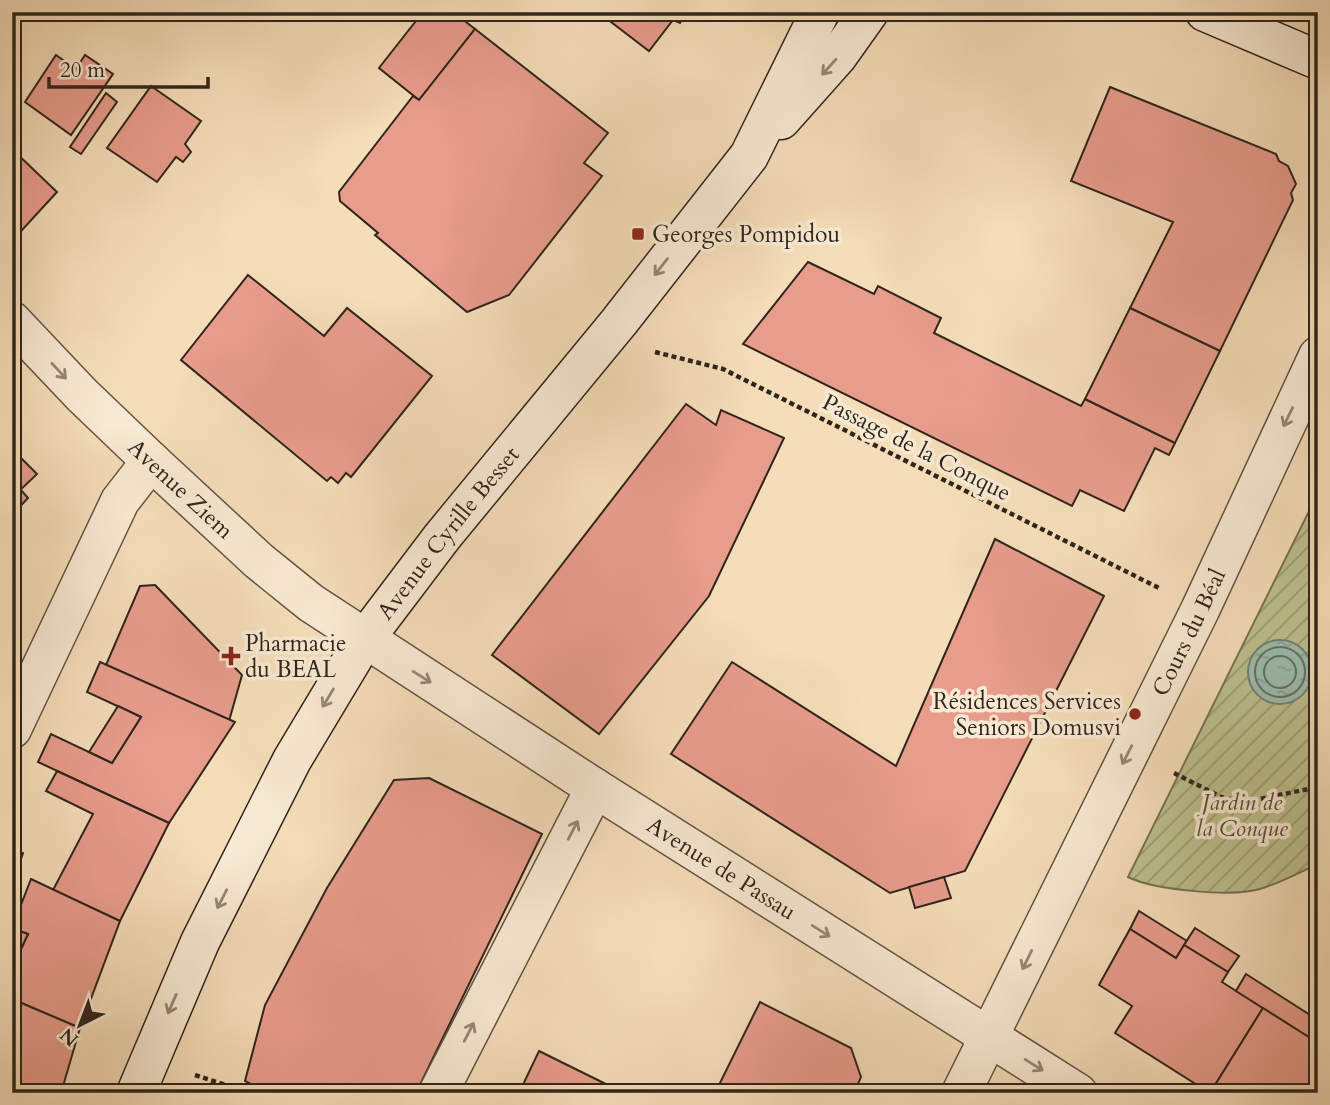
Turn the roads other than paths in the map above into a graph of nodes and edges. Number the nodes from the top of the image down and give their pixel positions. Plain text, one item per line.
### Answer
1 (820, 12) edge
2 (869, 12) edge
3 (1205, 12) edge
4 (1318, 60) edge
5 (749, 156) junction
6 (12, 321) edge
7 (1318, 356) edge
8 (151, 461) junction
9 (364, 640) junction
10 (12, 729) edge
11 (595, 788) junction
12 (990, 1037) junction
13 (142, 1076) edge
14 (438, 1093) edge
15 (961, 1093) edge
16 (1078, 1093) edge

1 - 5 street, Avenue Cyrille Besset
2 -> 5 street
3 - 4 street
5 -> 9 street, Avenue Cyrille Besset
6 -> 8 street, Avenue Ziem
7 -> 12 street, Cours du Béal
8 - 9 street, Avenue Ziem
8 - 10 street
9 -> 11 street, Avenue de Passau
9 -> 13 street, Avenue Cyrille Besset
11 -> 12 street, Avenue de Passau
14 -> 11 street
12 - 15 street, Cours du Béal
12 -> 16 street, Avenue de Passau

